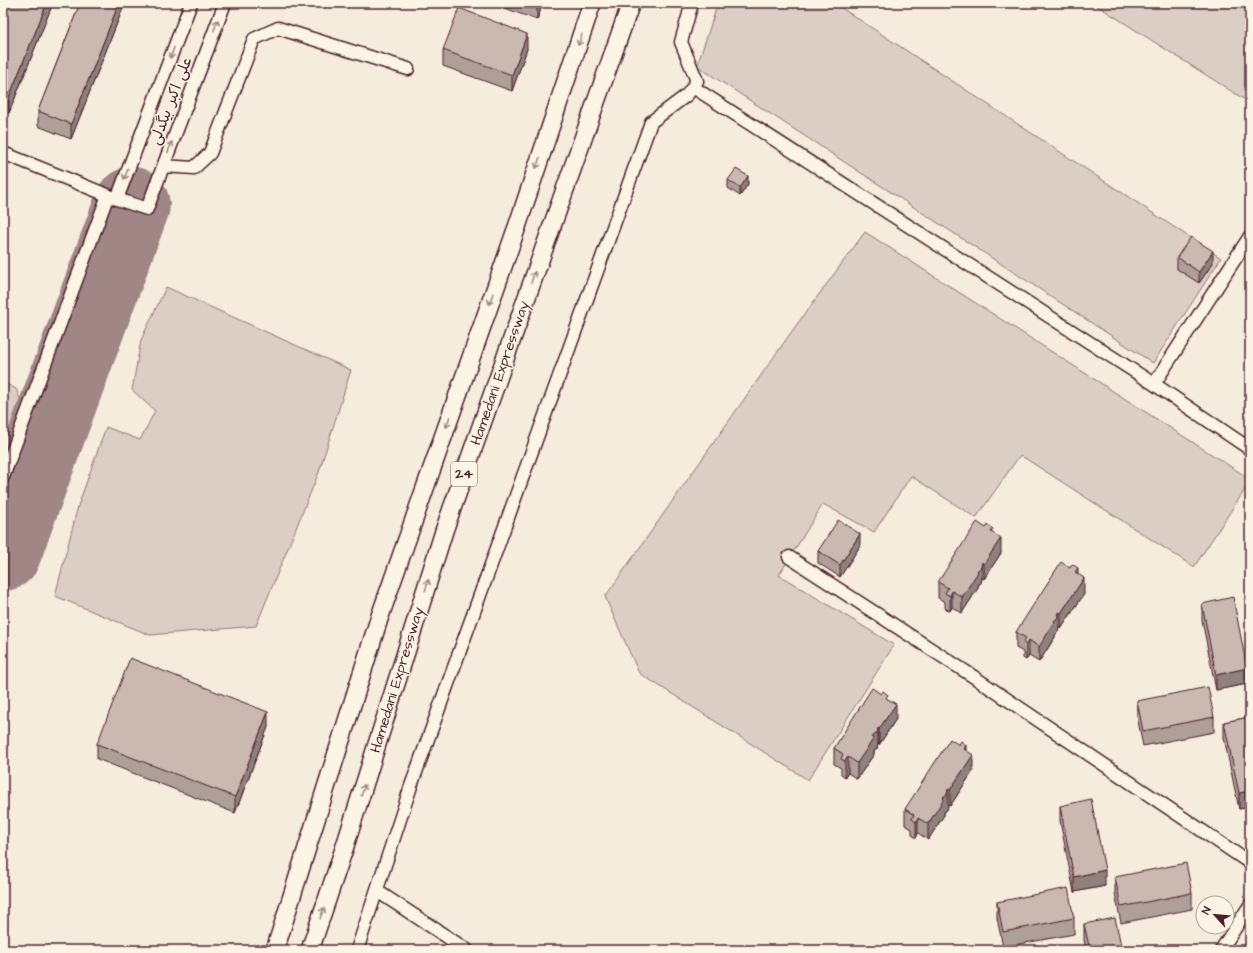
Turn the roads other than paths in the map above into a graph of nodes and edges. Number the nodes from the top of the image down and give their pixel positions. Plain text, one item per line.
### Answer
1 (191, 3) edge
2 (224, 3) edge
3 (592, 3) edge
4 (631, 3) edge
5 (692, 3) edge
6 (408, 69) dead end
7 (696, 89) dead end
8 (3, 152) edge
9 (163, 166) junction
10 (112, 197) junction
11 (1250, 236) edge
12 (1154, 384) junction
13 (1250, 449) edge
14 (3, 477) edge
15 (789, 557) dead end
16 (1250, 863) edge
17 (377, 891) junction
18 (1250, 905) edge
19 (275, 950) edge
20 (310, 950) edge
21 (357, 950) edge
22 (467, 950) edge
23 (1220, 950) edge

1 -> 10 lane, علی اکبر بیگدلی
9 -> 2 lane, علی اکبر بیگدلی
3 -> 19 highway, 24
20 -> 4 highway, Hamedani Expressway / 24
5 - 17 lane
6 - 9 lane
7 - 12 lane
8 - 10 lane
9 - 10 lane, علی اکبر بیگدلی
10 - 14 lane, علی اکبر بیگدلی
11 - 12 lane
12 - 13 lane
15 - 16 lane
17 - 21 lane
17 - 22 lane
18 - 23 lane

